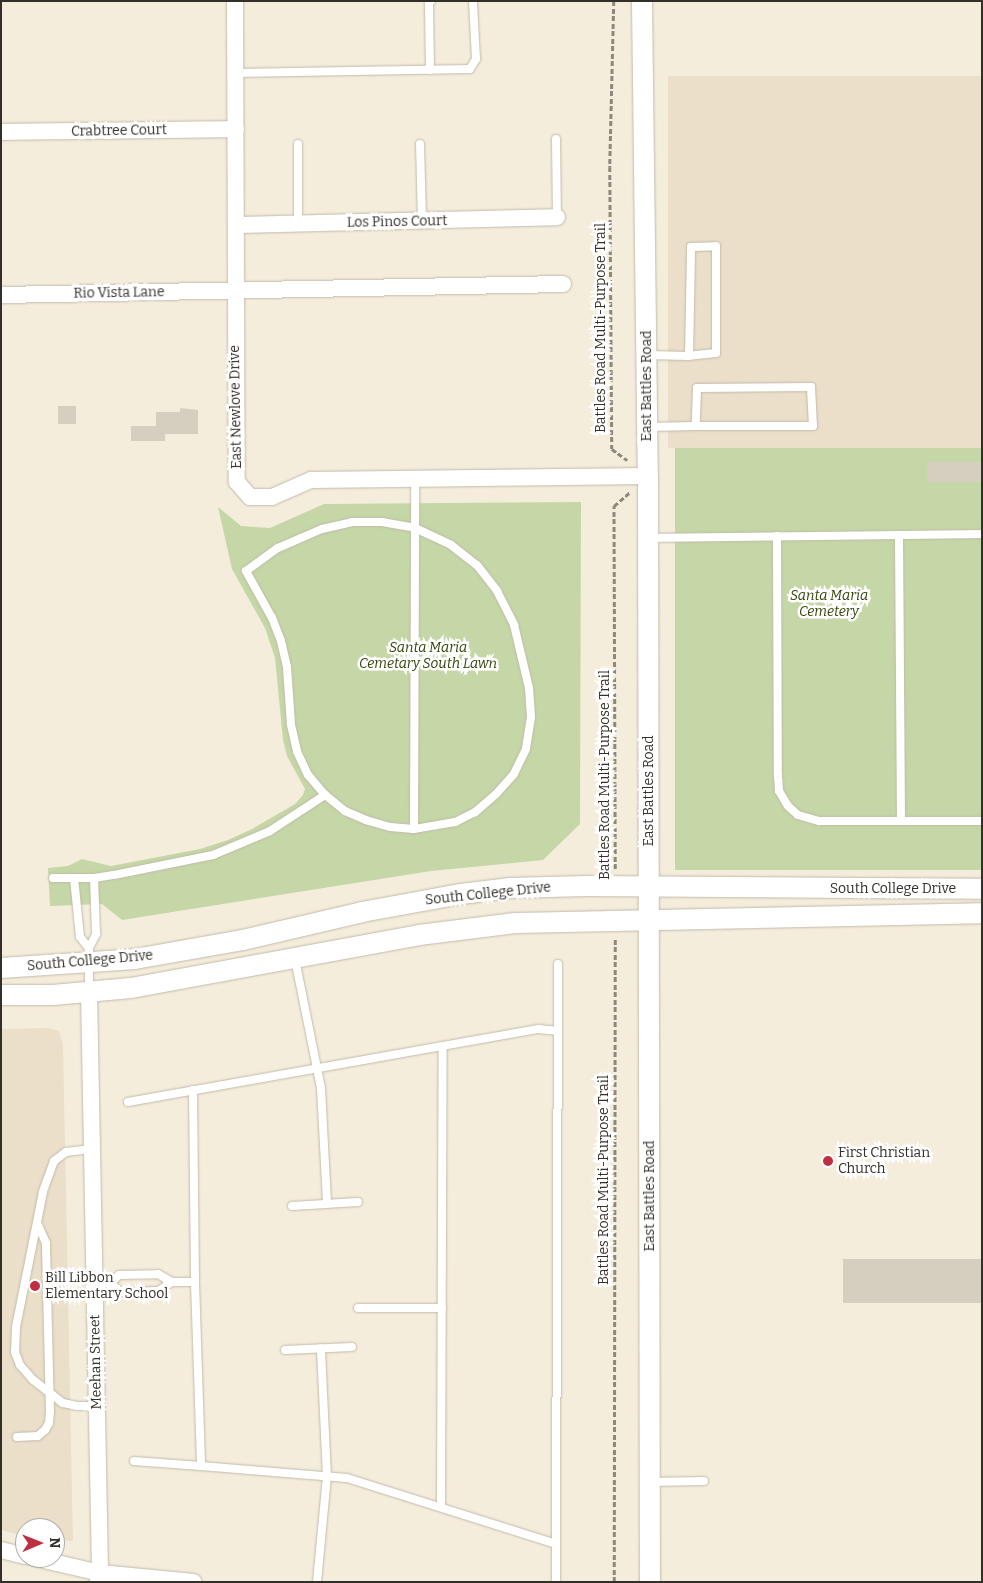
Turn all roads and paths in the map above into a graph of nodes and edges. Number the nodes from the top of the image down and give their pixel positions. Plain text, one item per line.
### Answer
1 (235, 1) edge
2 (431, 1) edge
3 (473, 1) edge
4 (614, 1) edge
5 (642, 1) edge
6 (430, 70) junction
7 (235, 73) junction
8 (236, 129) junction
9 (1, 132) edge
10 (556, 139) dead end
11 (298, 144) dead end
12 (420, 144) dead end
13 (557, 217) joint
14 (422, 221) junction
15 (298, 224) junction
16 (236, 225) junction
17 (563, 284) dead end
18 (236, 291) junction
19 (1, 295) edge
20 (647, 355) junction
21 (689, 356) junction
22 (696, 426) junction
23 (647, 427) junction
24 (648, 476) junction
25 (415, 479) junction
26 (415, 528) junction
27 (982, 534) edge
28 (899, 535) junction
29 (777, 536) junction
30 (648, 538) junction
31 (325, 795) junction
32 (901, 821) junction
33 (982, 821) edge
34 (414, 829) junction
35 (53, 878) dead end
36 (74, 878) junction
37 (94, 878) junction
38 (615, 886) junction
39 (649, 887) junction
40 (982, 889) edge
41 (982, 913) edge
42 (615, 920) junction
43 (649, 920) junction
44 (89, 955) junction
45 (295, 958) junction
46 (558, 964) dead end
47 (1, 968) edge
48 (88, 993) junction
49 (1, 996) edge
50 (558, 1031) junction
51 (443, 1046) junction
52 (315, 1068) junction
53 (193, 1090) junction
54 (128, 1102) dead end
55 (91, 1149) junction
56 (358, 1202) dead end
57 (327, 1204) junction
58 (292, 1206) dead end
59 (38, 1223) junction
60 (172, 1282) junction
61 (196, 1282) junction
62 (102, 1283) junction
63 (358, 1308) dead end
64 (442, 1308) junction
65 (352, 1347) dead end
66 (321, 1348) junction
67 (285, 1350) dead end
68 (51, 1395) junction
69 (97, 1406) junction
70 (17, 1437) dead end
71 (134, 1461) dead end
72 (202, 1466) junction
73 (327, 1477) junction
74 (650, 1482) junction
75 (704, 1482) dead end
76 (441, 1507) junction
77 (556, 1544) junction
78 (1, 1550) edge
79 (15, 1554) edge
80 (65, 1567) edge
81 (99, 1577) edge
82 (194, 1582) edge
83 (317, 1582) edge
84 (556, 1582) edge
85 (614, 1582) edge
86 (650, 1582) edge

1 - 7 street, East Newlove Drive
2 - 6 lane
3 - 6 lane
4 - 24 path, Battles Road Multi-Purpose Trail
5 - 20 street, East Battles Road
6 - 7 lane
7 - 8 street, East Newlove Drive
8 - 9 street, Crabtree Court
8 - 16 street, East Newlove Drive
10 - 13 lane
11 - 15 lane
12 - 14 lane
13 - 14 street, Los Pinos Court
14 - 15 street, Los Pinos Court
15 - 16 street, Los Pinos Court
16 - 18 street, East Newlove Drive
17 - 18 street, Rio Vista Lane
18 - 19 street, Rio Vista Lane
18 - 25 street, East Newlove Drive
20 - 21 lane
20 - 23 street, East Battles Road
21 - 21 lane
22 - 22 lane
22 - 23 lane
23 - 24 street, East Battles Road
24 - 25 street, East Newlove Drive
24 - 30 street, East Battles Road
24 - 38 path, Battles Road Multi-Purpose Trail
25 - 26 lane
26 - 31 lane
26 - 34 lane
26 - 34 lane
27 - 28 lane
28 - 29 lane
28 - 32 lane
29 - 30 lane
29 - 32 lane
30 - 39 street, East Battles Road
31 - 34 lane
31 - 37 lane
32 - 33 lane
35 - 36 lane
36 - 37 lane
36 - 44 lane
37 - 44 lane
38 - 39 street, South College Drive
38 - 44 street, South College Drive
39 - 40 street, South College Drive
39 - 43 street, East Battles Road
41 - 43 street, South College Drive
42 - 43 street, South College Drive
42 - 45 street, South College Drive
42 - 85 path, Battles Road Multi-Purpose Trail
43 - 74 street, East Battles Road
44 - 47 street, South College Drive
44 - 48 lane
45 - 48 street, South College Drive
45 - 52 lane
46 - 50 lane
48 - 49 street, South College Drive
48 - 55 street, Meehan Street
50 - 51 lane
50 - 77 lane
51 - 52 lane
51 - 64 lane
52 - 53 lane
52 - 57 lane
53 - 54 lane
53 - 61 lane
55 - 59 lane
55 - 62 street, Meehan Street
56 - 57 lane
57 - 58 lane
59 - 68 lane
59 - 68 lane
60 - 61 lane
60 - 62 lane
60 - 62 lane
61 - 72 lane
62 - 69 street, Meehan Street
63 - 64 lane
64 - 76 lane
65 - 66 lane
66 - 67 lane
66 - 73 lane
68 - 69 lane
68 - 70 lane
69 - 81 street, Meehan Street
71 - 72 lane
72 - 73 lane
73 - 76 lane
73 - 83 lane
74 - 75 lane
74 - 86 street, East Battles Road
76 - 77 lane
77 - 84 lane
78 - 79 street
80 - 81 street
81 - 82 street

